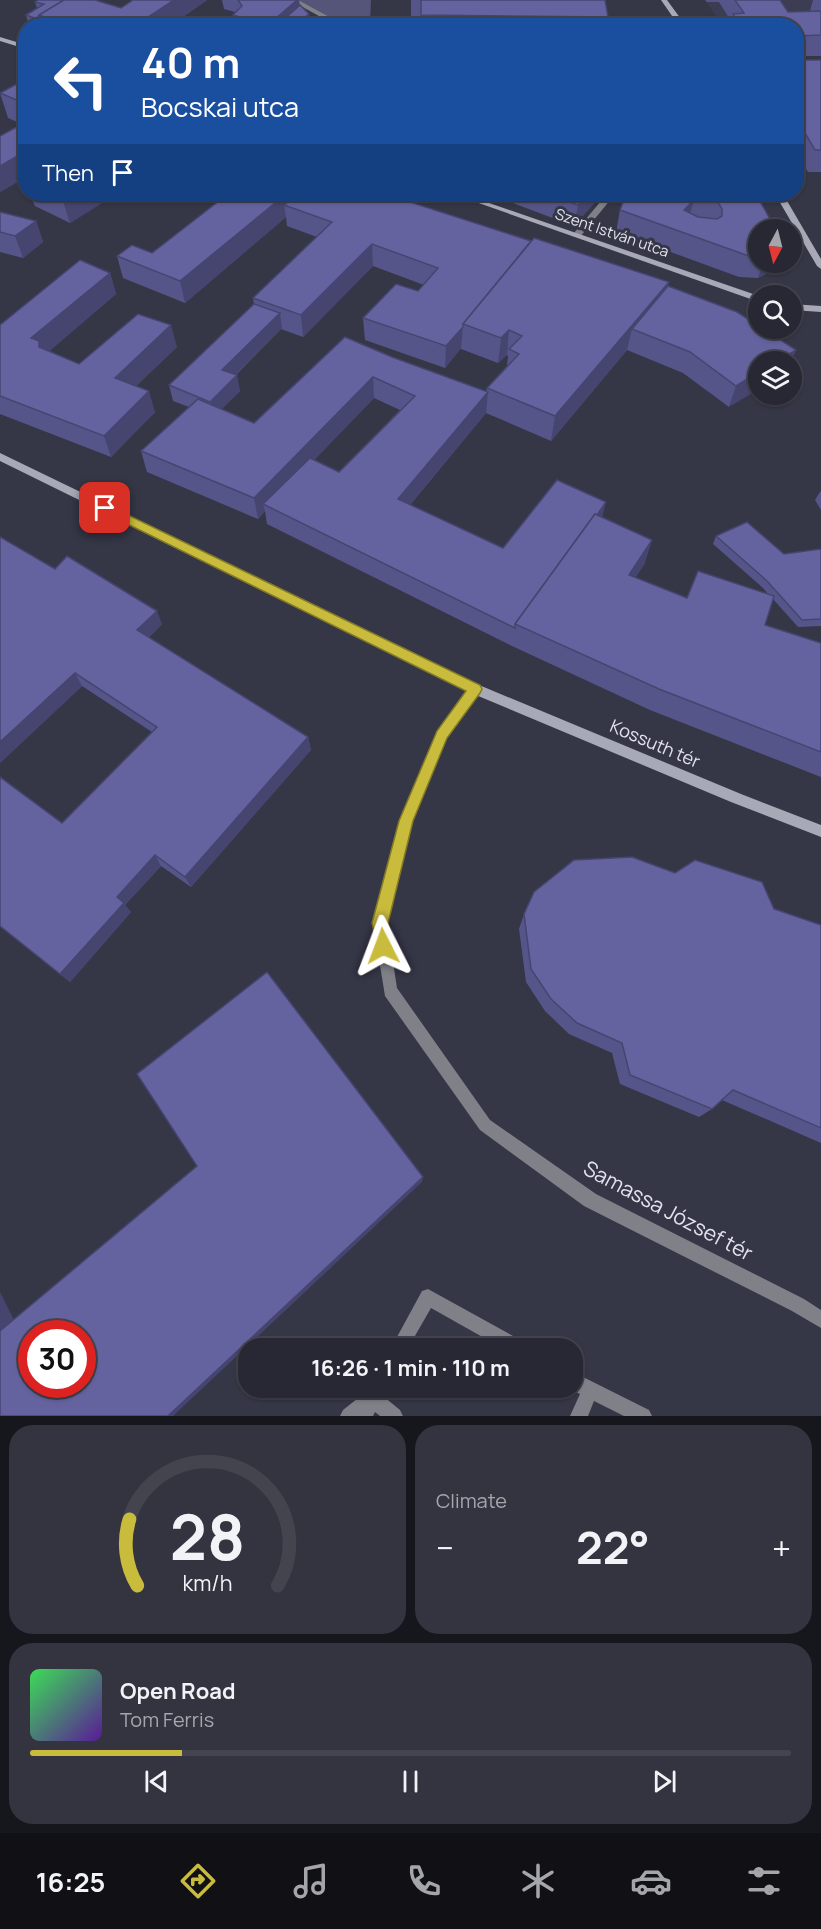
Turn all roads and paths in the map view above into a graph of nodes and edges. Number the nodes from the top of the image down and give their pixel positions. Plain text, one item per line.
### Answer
1 (293, 0) edge
2 (664, 0) edge
3 (328, 18) edge
4 (676, 18) edge
5 (0, 39) edge
6 (18, 45) edge
7 (477, 201) edge
8 (605, 201) edge
9 (783, 201) edge
10 (577, 235) junction
11 (821, 266) edge
12 (748, 295) edge
13 (802, 308) edge
14 (821, 309) edge
15 (0, 457) edge
16 (475, 689) junction
17 (821, 831) edge
18 (821, 1320) edge
19 (405, 1338) edge
20 (500, 1338) edge
21 (583, 1386) edge
22 (590, 1390) junction
23 (370, 1398) edge
24 (373, 1398) edge
25 (379, 1398) edge
26 (350, 1416) edge
27 (364, 1416) edge
28 (394, 1416) edge
29 (579, 1416) edge
30 (643, 1416) edge

1 - 3 street
2 - 4 street
5 - 6 street
7 - 10 street, Szent István utca
8 - 10 street
9 - 11 street
10 - 12 street, Szent István utca
13 - 14 street
15 - 16 street, Kossuth tér
16 - 17 street, Kossuth tér
16 - 18 street, Samassa József tér
19 - 20 street
21 - 22 street
22 - 29 street
22 - 30 street
23 - 26 street
24 - 27 street
25 - 28 street

